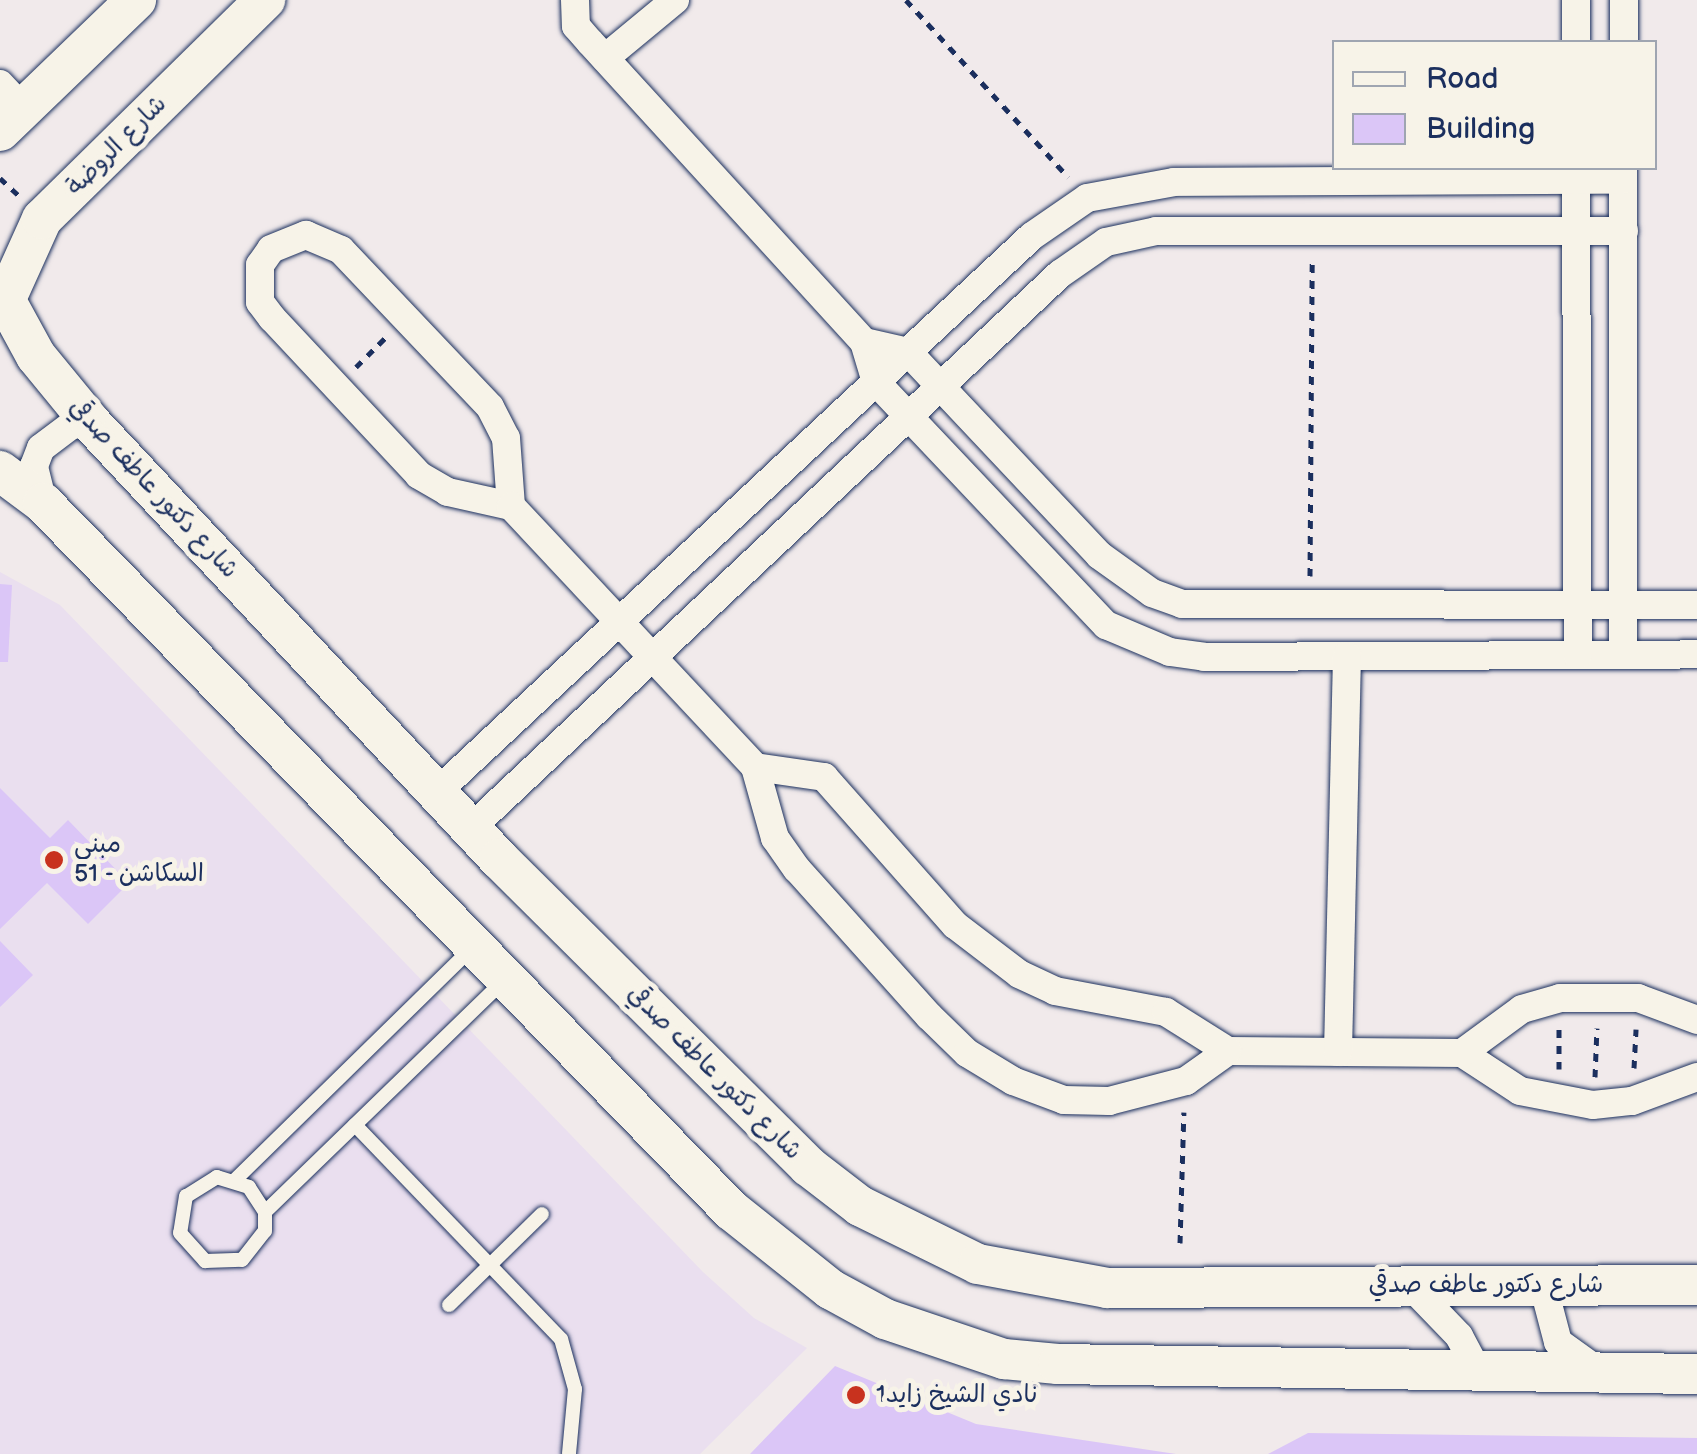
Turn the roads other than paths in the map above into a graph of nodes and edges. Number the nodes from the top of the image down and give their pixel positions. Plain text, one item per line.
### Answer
1 (136, 0) edge
2 (265, 0) edge
3 (575, 0) edge
4 (675, 0) edge
5 (1576, 0) edge
6 (1624, 0) edge
7 (1576, 40) edge
8 (1624, 40) edge
9 (605, 58) junction
10 (8, 108) edge
11 (1576, 174) edge
12 (1624, 174) edge
13 (1624, 230) junction
14 (1576, 231) junction
15 (1, 302) edge
16 (864, 342) junction
17 (908, 352) junction
18 (876, 382) junction
19 (941, 386) junction
20 (908, 417) junction
21 (91, 423) junction
22 (0, 471) edge
23 (43, 503) junction
24 (511, 506) junction
25 (1697, 605) edge
26 (1578, 606) junction
27 (1623, 606) junction
28 (619, 622) junction
29 (1623, 654) junction
30 (1697, 654) edge
31 (1578, 655) junction
32 (1347, 656) junction
33 (653, 658) junction
34 (755, 767) junction
35 (438, 792) junction
36 (471, 828) junction
37 (473, 947) junction
38 (505, 979) junction
39 (1697, 1020) edge
40 (1228, 1051) junction
41 (1338, 1052) junction
42 (1462, 1053) junction
43 (1697, 1077) edge
44 (355, 1125) junction
45 (236, 1179) junction
46 (265, 1212) junction
47 (542, 1214) dead end
48 (492, 1263) junction
49 (1409, 1284) junction
50 (1544, 1285) junction
51 (1697, 1286) edge
52 (449, 1305) dead end
53 (1604, 1373) junction
54 (1478, 1374) junction
55 (1697, 1374) edge
56 (569, 1454) edge

1 - 10 street
2 - 15 street, شارع الروضة
3 - 9 street
4 - 9 street
5 - 7 street
6 - 8 street
9 - 16 street
11 - 12 street
11 - 14 street
11 - 17 street
12 - 13 street
13 - 14 street
13 - 27 street
14 - 19 street
14 - 26 street
15 - 21 street, شارع دكتور عاطف صدقي
16 - 17 street
16 - 18 street
17 - 18 street
17 - 19 street
18 - 20 street
18 - 28 street
19 - 20 street
19 - 26 street
20 - 32 street
20 - 33 street
21 - 23 street
21 - 35 street, شارع دكتور عاطف صدقي
22 - 23 street
23 - 37 street
24 - 24 street
24 - 28 street
25 - 27 street
26 - 27 street
26 - 31 street
27 - 29 street
28 - 33 street
28 - 35 street
29 - 30 street
29 - 31 street
31 - 32 street
32 - 41 street
33 - 34 street
33 - 36 street
34 - 40 street
34 - 40 street
35 - 36 street, شارع دكتور عاطف صدقي
36 - 49 street, شارع دكتور عاطف صدقي
37 - 38 street
37 - 45 lane
38 - 44 lane
38 - 54 street
39 - 42 street
40 - 41 street
41 - 42 street
42 - 43 street
44 - 46 lane
44 - 48 lane
45 - 46 lane
45 - 46 lane
47 - 48 lane
48 - 52 lane
48 - 56 lane
49 - 50 street, شارع دكتور عاطف صدقي
49 - 54 street
50 - 51 street, شارع دكتور عاطف صدقي
50 - 53 street
53 - 54 street
53 - 55 street

